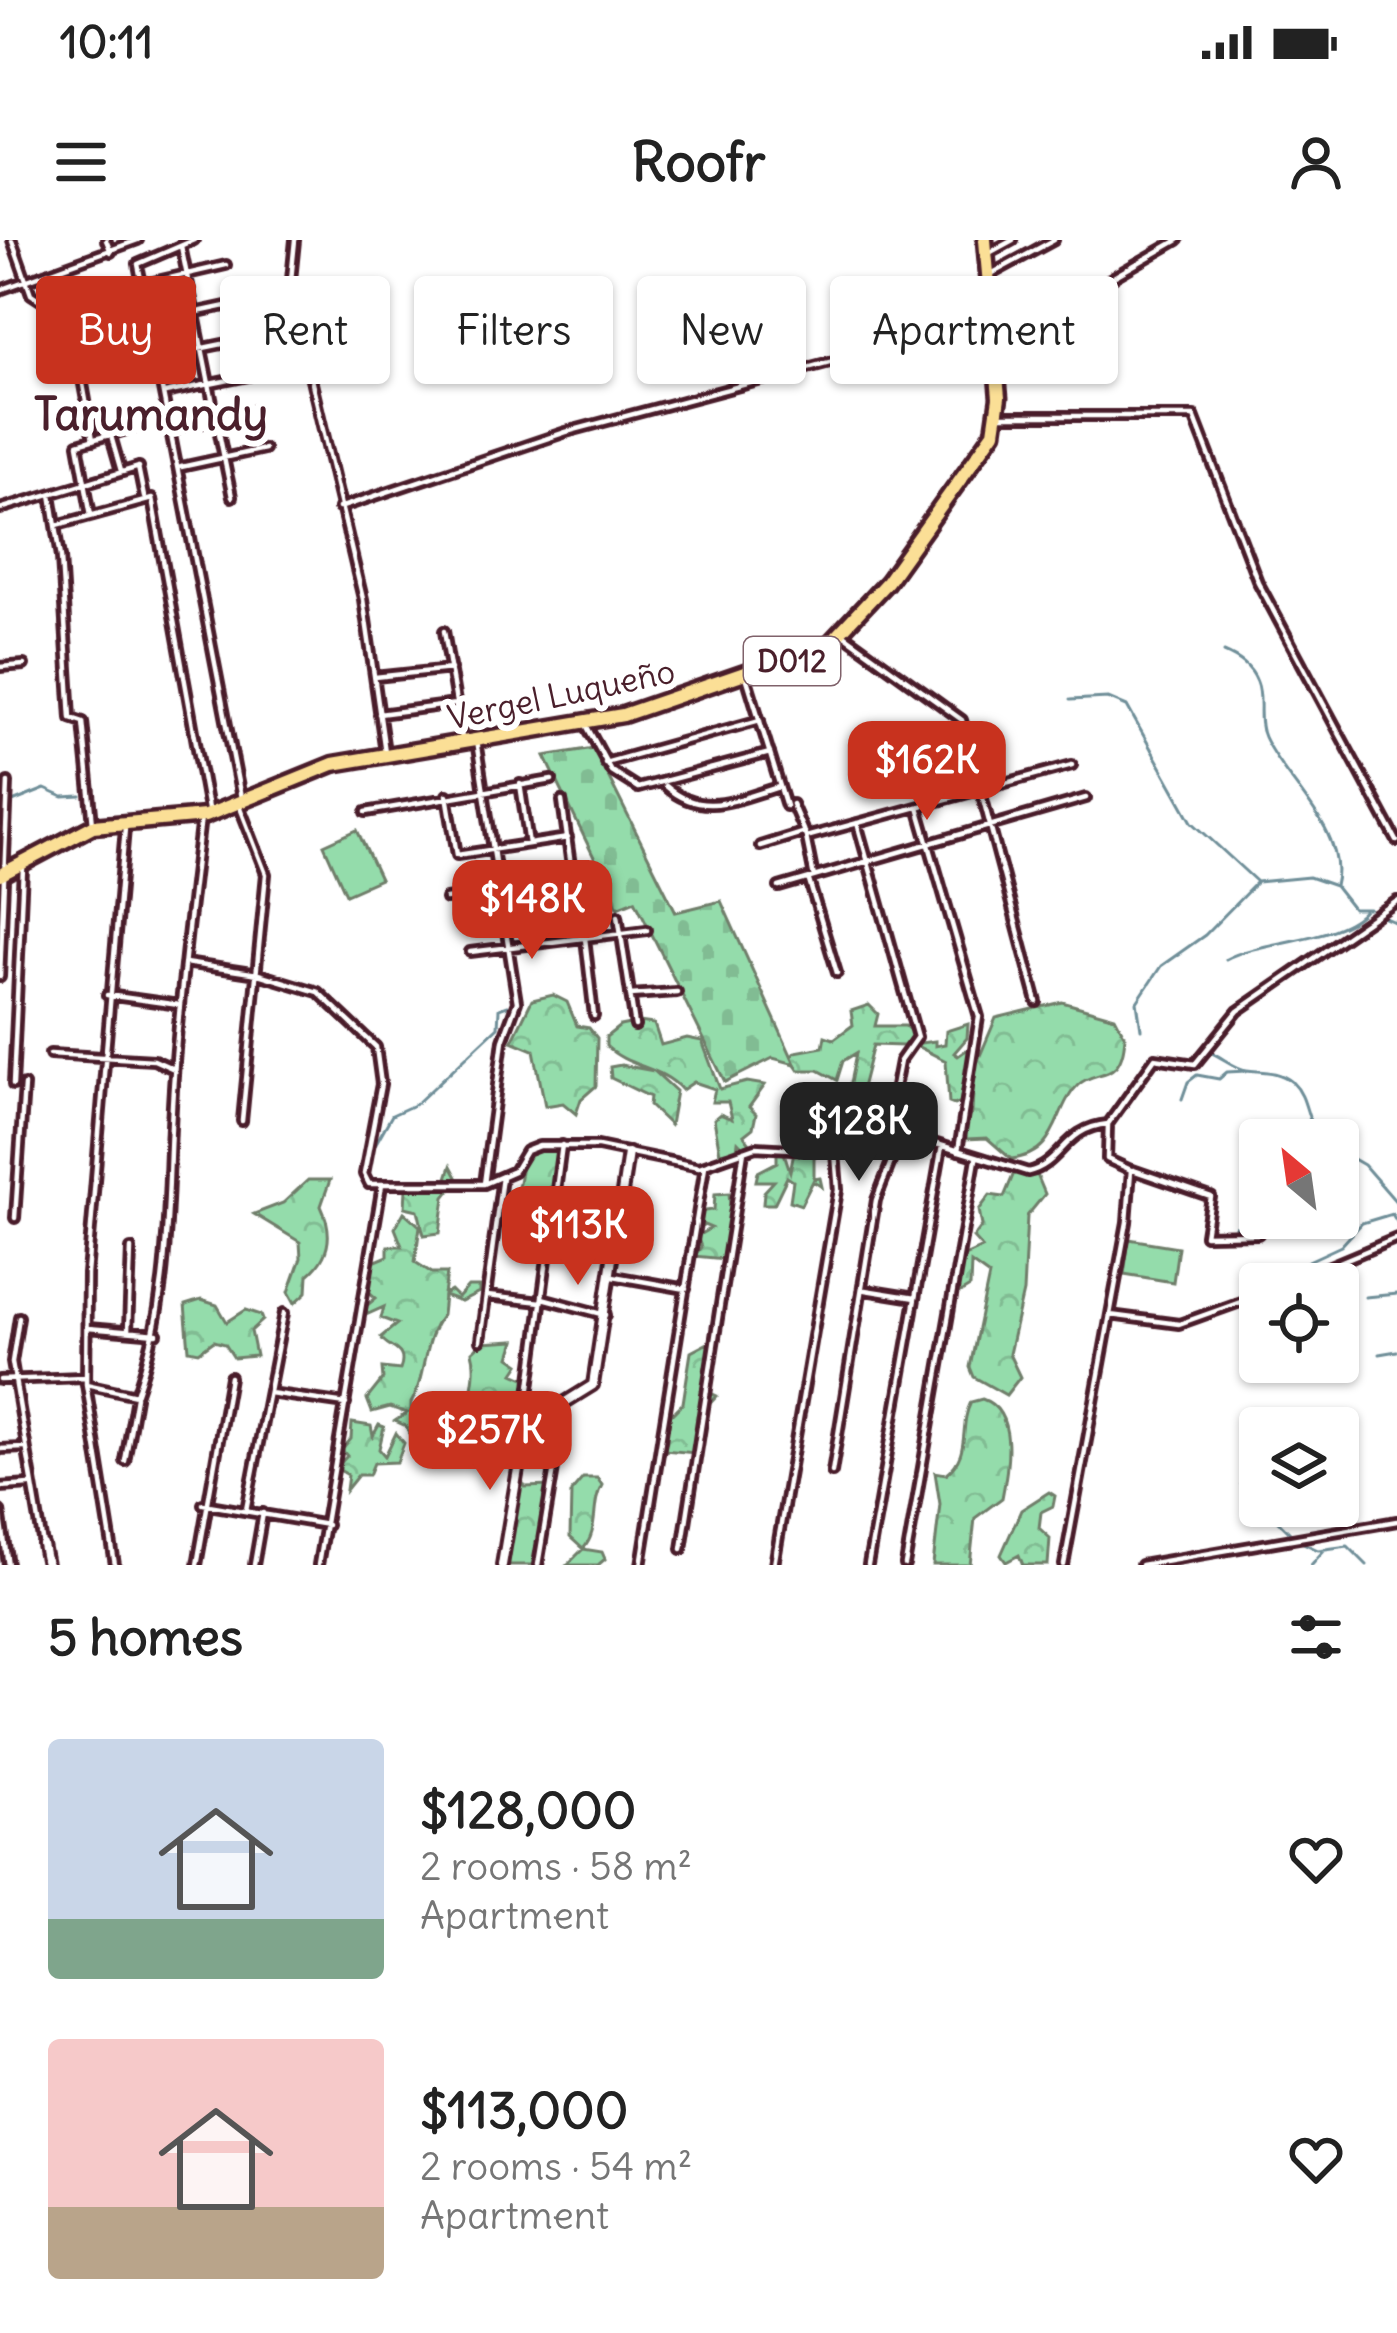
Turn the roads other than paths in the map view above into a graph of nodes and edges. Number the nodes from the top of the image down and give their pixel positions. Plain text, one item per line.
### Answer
1 (12, 240) edge
2 (106, 240) edge
3 (138, 240) edge
4 (194, 240) edge
5 (295, 240) edge
6 (1012, 240) edge
7 (1054, 240) edge
8 (1178, 240) edge
9 (181, 246) junction
10 (986, 247) edge
11 (111, 252) junction
12 (226, 265) dead end
13 (187, 274) junction
14 (141, 276) edge
15 (179, 276) edge
16 (988, 276) joint
17 (1115, 276) edge
18 (26, 281) junction
19 (0, 290) edge
20 (196, 318) edge
21 (220, 344) edge
22 (202, 348) junction
23 (196, 349) edge
24 (830, 362) edge
25 (220, 382) edge
26 (164, 384) edge
27 (209, 384) junction
28 (997, 384) edge
29 (166, 393) junction
30 (256, 410) dead end
31 (999, 416) junction
32 (171, 417) junction
33 (217, 420) junction
34 (173, 430) junction
35 (111, 436) junction
36 (93, 440) junction
37 (264, 448) dead end
38 (224, 458) junction
39 (181, 467) junction
40 (121, 472) junction
41 (86, 484) junction
42 (51, 494) junction
43 (145, 497) junction
44 (232, 497) dead end
45 (0, 508) edge
46 (339, 508) junction
47 (92, 515) junction
48 (57, 525) junction
49 (444, 631) dead end
50 (843, 634) junction
51 (24, 665) dead end
52 (0, 667) edge
53 (451, 669) junction
54 (746, 676) junction
55 (375, 677) junction
56 (457, 704) junction
57 (379, 714) junction
58 (760, 720) junction
59 (585, 723) junction
60 (469, 742) junction
61 (385, 753) junction
62 (770, 753) junction
63 (605, 763) junction
64 (1072, 765) dead end
65 (552, 780) dead end
66 (8, 782) dead end
67 (520, 784) junction
68 (660, 785) junction
69 (779, 787) junction
70 (483, 790) junction
71 (979, 790) junction
72 (447, 795) junction
73 (1086, 798) dead end
74 (562, 801) dead end
75 (241, 804) junction
76 (918, 807) junction
77 (365, 812) dead end
78 (205, 816) junction
79 (125, 822) junction
80 (857, 824) junction
81 (93, 826) junction
82 (989, 826) junction
83 (806, 834) junction
84 (568, 838) junction
85 (1397, 841) edge
86 (529, 844) junction
87 (928, 844) junction
88 (760, 846) dead end
89 (493, 850) junction
90 (868, 861) junction
91 (23, 862) junction
92 (4, 873) edge
93 (601, 878) dead end
94 (811, 878) junction
95 (574, 882) junction
96 (779, 887) dead end
97 (500, 892) junction
98 (446, 899) dead end
99 (1397, 901) edge
100 (618, 915) dead end
101 (647, 930) dead end
102 (621, 933) junction
103 (583, 938) junction
104 (509, 947) junction
105 (470, 952) dead end
106 (185, 963) junction
107 (837, 973) dead end
108 (258, 974) junction
109 (0, 977) edge
110 (677, 992) dead end
111 (107, 995) junction
112 (630, 995) junction
113 (1037, 1002) dead end
114 (181, 1006) junction
115 (594, 1016) dead end
116 (634, 1026) dead end
117 (50, 1054) dead end
118 (102, 1058) junction
119 (174, 1069) junction
120 (13, 1085) dead end
121 (24, 1085) dead end
122 (242, 1121) dead end
123 (1108, 1124) junction
124 (888, 1143) junction
125 (562, 1145) junction
126 (942, 1146) junction
127 (744, 1151) junction
128 (835, 1151) junction
129 (958, 1151) junction
130 (628, 1153) junction
131 (976, 1159) junction
132 (706, 1166) junction
133 (1131, 1170) junction
134 (502, 1177) junction
135 (484, 1184) junction
136 (382, 1185) junction
137 (16, 1218) dead end
138 (1239, 1234) edge
139 (1397, 1238) edge
140 (131, 1249) dead end
141 (1337, 1263) edge
142 (613, 1276) junction
143 (686, 1289) junction
144 (865, 1290) junction
145 (487, 1296) junction
146 (915, 1298) junction
147 (541, 1300) junction
148 (1239, 1302) edge
149 (284, 1313) dead end
150 (606, 1315) junction
151 (1110, 1315) junction
152 (19, 1317) dead end
153 (88, 1328) junction
154 (128, 1330) junction
155 (157, 1334) junction
156 (480, 1341) dead end
157 (14, 1377) junction
158 (230, 1377) dead end
159 (0, 1380) edge
160 (86, 1381) junction
161 (268, 1393) junction
162 (136, 1395) junction
163 (347, 1404) junction
164 (561, 1426) dead end
165 (524, 1429) junction
166 (26, 1448) junction
167 (0, 1449) edge
168 (125, 1461) dead end
169 (832, 1472) dead end
170 (32, 1484) junction
171 (0, 1487) edge
172 (203, 1504) junction
173 (246, 1510) junction
174 (0, 1511) edge
175 (263, 1513) junction
176 (1397, 1521) edge
177 (1, 1525) edge
178 (327, 1525) junction
179 (43, 1545) joint
180 (682, 1549) dead end
181 (5, 1563) edge
182 (46, 1565) edge
183 (116, 1565) edge
184 (197, 1565) edge
185 (254, 1565) edge
186 (318, 1565) edge
187 (502, 1565) edge
188 (538, 1565) edge
189 (641, 1565) edge
190 (774, 1565) edge
191 (868, 1565) edge
192 (905, 1565) edge
193 (1064, 1565) edge
194 (1142, 1565) edge

1 - 18 street
2 - 11 street
3 - 11 street
4 - 9 street
5 - 46 street
6 - 10 street
7 - 16 street
8 - 17 street
9 - 13 street
9 - 14 street
10 - 16 main road
11 - 18 street
12 - 13 street
13 - 15 street
18 - 19 street
18 - 36 street
20 - 22 street
21 - 22 street
22 - 23 street
22 - 27 street
24 - 46 street
25 - 27 street
26 - 29 street
27 - 29 street
27 - 33 street
28 - 31 main road
29 - 32 street
30 - 33 street
31 - 50 main road, Vergel Luqueño / D012
31 - 85 street
32 - 34 street
32 - 35 street
33 - 34 street
33 - 38 street
34 - 39 street
35 - 36 street
35 - 40 street
36 - 41 street
37 - 38 street
38 - 39 street
38 - 44 street
39 - 75 street
40 - 41 street
40 - 43 street
41 - 42 street
41 - 47 street
42 - 45 street
42 - 48 street
43 - 47 street
43 - 78 street
46 - 55 street
47 - 48 street
48 - 81 street
49 - 53 street
50 - 54 main road, Vergel Luqueño / D012
50 - 71 street
51 - 52 street
53 - 55 street
53 - 56 street
54 - 58 street
54 - 59 main road, Vergel Luqueño / D012
55 - 57 street
56 - 57 street
56 - 60 street
57 - 61 street
58 - 62 street
58 - 63 street
59 - 60 main road, Vergel Luqueño / D012
59 - 63 street
60 - 61 main road, Vergel Luqueño / D012
60 - 70 street
61 - 75 main road, Vergel Luqueño / D012
62 - 68 street
62 - 69 street
63 - 68 street
64 - 71 street
65 - 67 street
66 - 92 street
67 - 70 street
67 - 86 street
68 - 69 street
69 - 83 street
70 - 72 street
70 - 89 street
71 - 76 street
71 - 82 street
72 - 77 street
72 - 89 street
73 - 82 street
74 - 84 street
75 - 78 main road, Vergel Luqueño / D012
75 - 108 street
76 - 80 street
76 - 87 street
78 - 79 main road, Vergel Luqueño / D012
78 - 106 street
79 - 81 main road, Vergel Luqueño / D012
79 - 111 street
80 - 83 street
80 - 90 street
81 - 91 main road, Vergel Luqueño / D012
82 - 87 street
82 - 113 street
83 - 88 street
83 - 94 street
84 - 86 street
84 - 95 street
86 - 89 street
87 - 90 street
87 - 129 street
89 - 97 street
90 - 94 street
90 - 124 street
91 - 92 main road, Vergel Luqueño / D012
91 - 120 street
92 - 109 street
93 - 95 street
94 - 96 street
94 - 107 street
95 - 97 street
95 - 103 street
97 - 98 street
97 - 104 street
99 - 123 street
100 - 102 street
101 - 102 street
102 - 103 street
102 - 112 street
103 - 104 street
103 - 115 street
104 - 105 street
104 - 135 street
106 - 108 street
106 - 114 street
108 - 122 street
108 - 136 street
110 - 112 street
111 - 114 street
111 - 118 street
112 - 116 street
114 - 119 street
117 - 118 street
118 - 119 street
118 - 153 street
119 - 155 street
121 - 137 street
123 - 131 street
123 - 133 street
124 - 126 street
124 - 128 street
124 - 144 street
125 - 130 street
125 - 134 street
125 - 147 street
126 - 129 street
126 - 146 street
127 - 128 street
127 - 132 street
127 - 180 street
128 - 190 street
129 - 131 street
130 - 132 street
130 - 142 street
131 - 192 street
132 - 143 street
133 - 138 street
133 - 151 street
134 - 135 street
134 - 145 street
135 - 136 street
136 - 163 street
139 - 141 street
140 - 154 street
142 - 143 street
142 - 150 street
143 - 189 street
144 - 146 street
144 - 169 street
145 - 147 street
145 - 156 street
146 - 191 street
147 - 150 street
147 - 165 street
148 - 151 street
149 - 161 street
150 - 165 street
151 - 193 street
152 - 157 street
153 - 154 street
153 - 160 street
154 - 155 street
155 - 162 street
157 - 159 street
157 - 160 street
157 - 166 street
158 - 172 street
160 - 162 street
160 - 183 street
161 - 163 street
161 - 173 street
162 - 168 street
163 - 178 street
164 - 188 street
165 - 187 street
166 - 167 street
166 - 170 street
170 - 171 street
170 - 179 street
172 - 173 street
172 - 184 street
173 - 175 street
174 - 177 street
175 - 178 street
175 - 185 street
176 - 194 street
177 - 181 street
178 - 186 street
179 - 182 street

